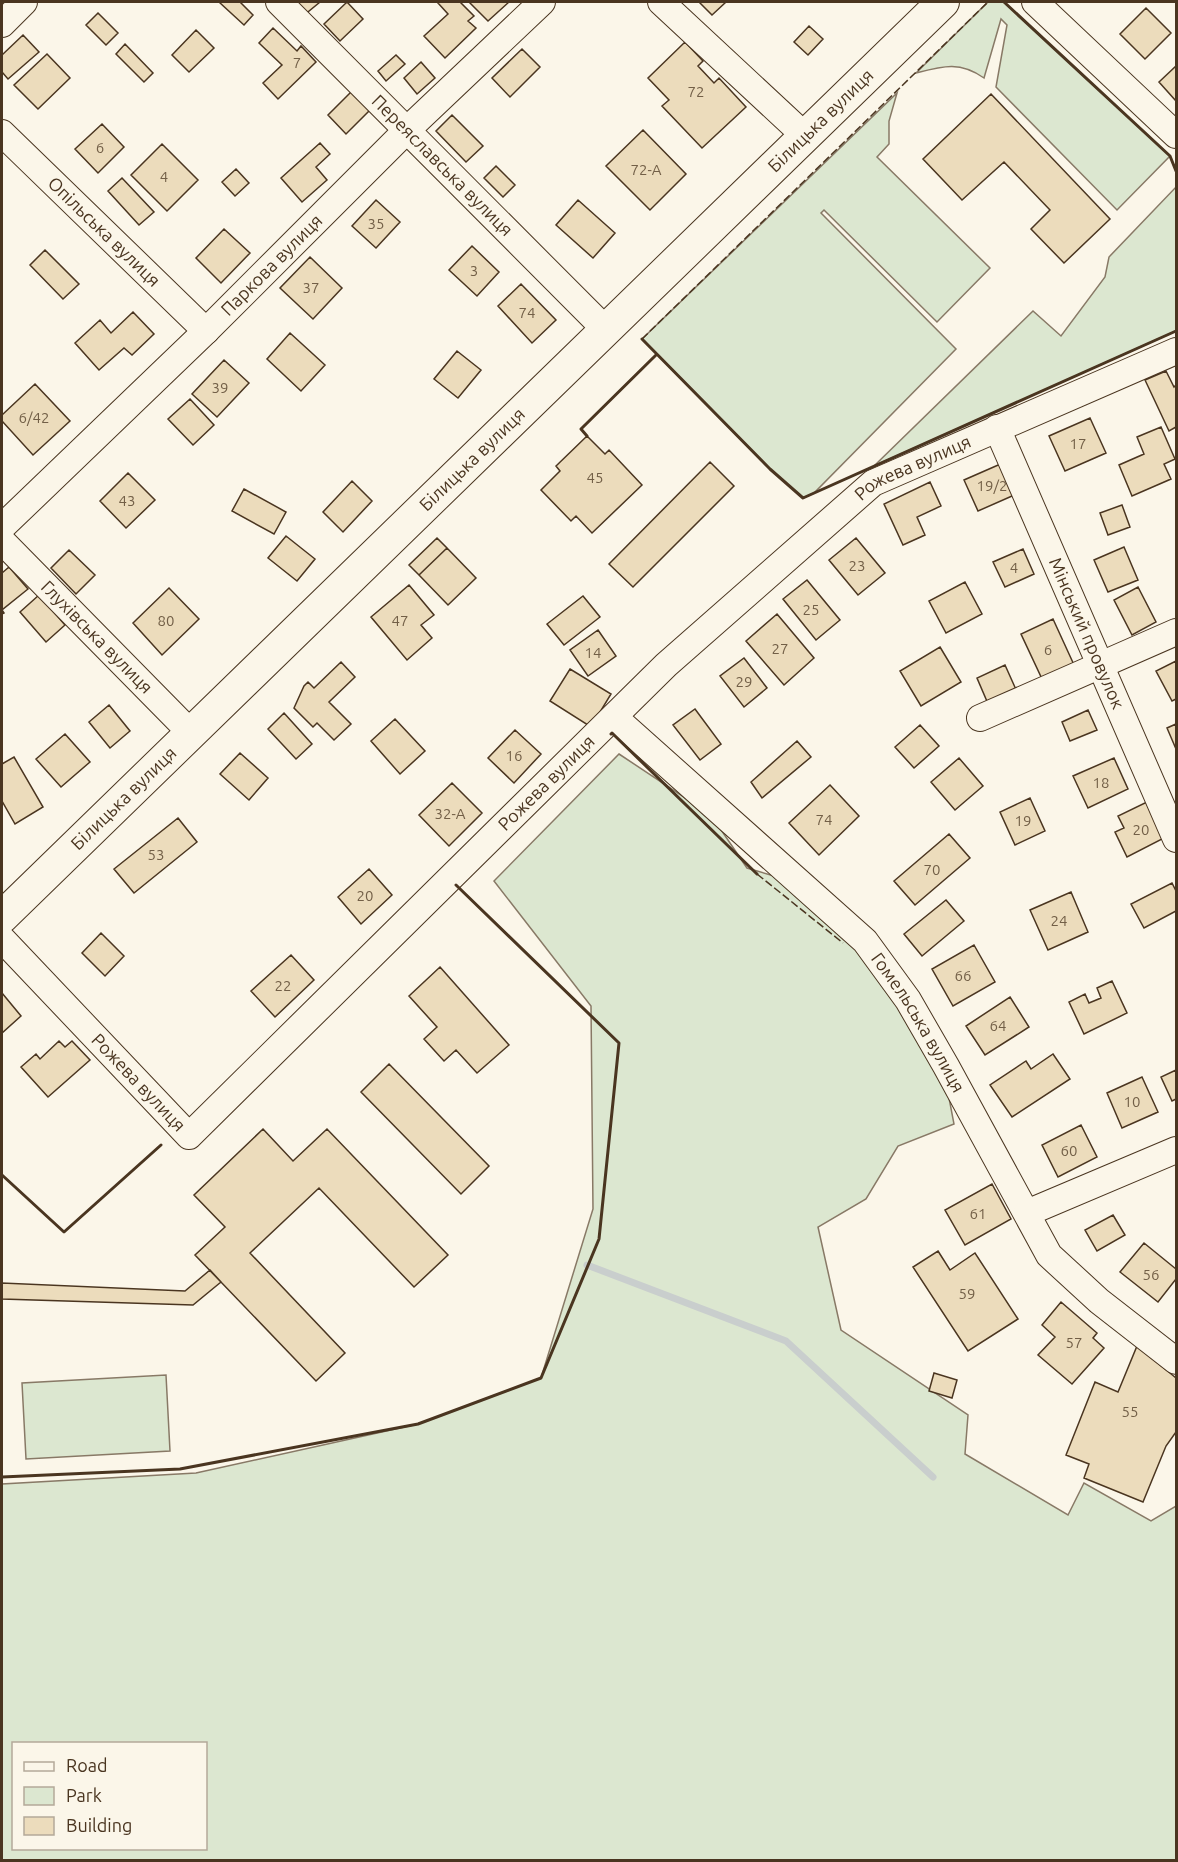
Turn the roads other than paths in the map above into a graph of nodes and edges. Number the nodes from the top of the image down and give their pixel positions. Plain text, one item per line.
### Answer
1 (24, 2) edge
2 (279, 2) edge
3 (542, 2) edge
4 (661, 2) edge
5 (943, 2) edge
6 (1035, 2) edge
7 (2, 24) edge
8 (406, 130) junction
9 (2, 133) edge
10 (804, 135) junction
11 (1176, 135) edge
12 (605, 329) junction
13 (206, 331) junction
14 (1176, 351) edge
15 (998, 428) junction
16 (2, 527) edge
17 (2, 541) edge
18 (1176, 632) edge
19 (1100, 665) junction
20 (614, 717) junction
21 (980, 718) dead end
22 (192, 734) junction
23 (1176, 838) edge
24 (2, 917) edge
25 (2, 939) edge
26 (1176, 1150) edge
27 (1028, 1213) junction
28 (1176, 1361) edge

1 - 7 street
2 - 8 street, Переяславська вулиця
3 - 8 street, Паркова вулиця
4 - 10 street
5 - 10 main road, Білицька вулиця
6 - 11 street
8 - 12 street, Переяславська вулиця
8 - 13 street, Паркова вулиця
9 - 13 street, Опільська вулиця
10 - 12 main road, Білицька вулиця
12 - 22 main road, Білицька вулиця
13 - 16 street, Паркова вулиця
14 - 15 street, Рожева вулиця
15 - 19 street, Мінський провулок
15 - 20 street, Рожева вулиця
17 - 22 street, Глухівська вулиця
18 - 19 street
19 - 21 street
19 - 23 street, Мінський провулок
20 - 25 street, Рожева вулиця
20 - 27 street, Гомельська вулиця
22 - 24 main road, Білицька вулиця
26 - 27 street
27 - 28 street, Гомельська вулиця

